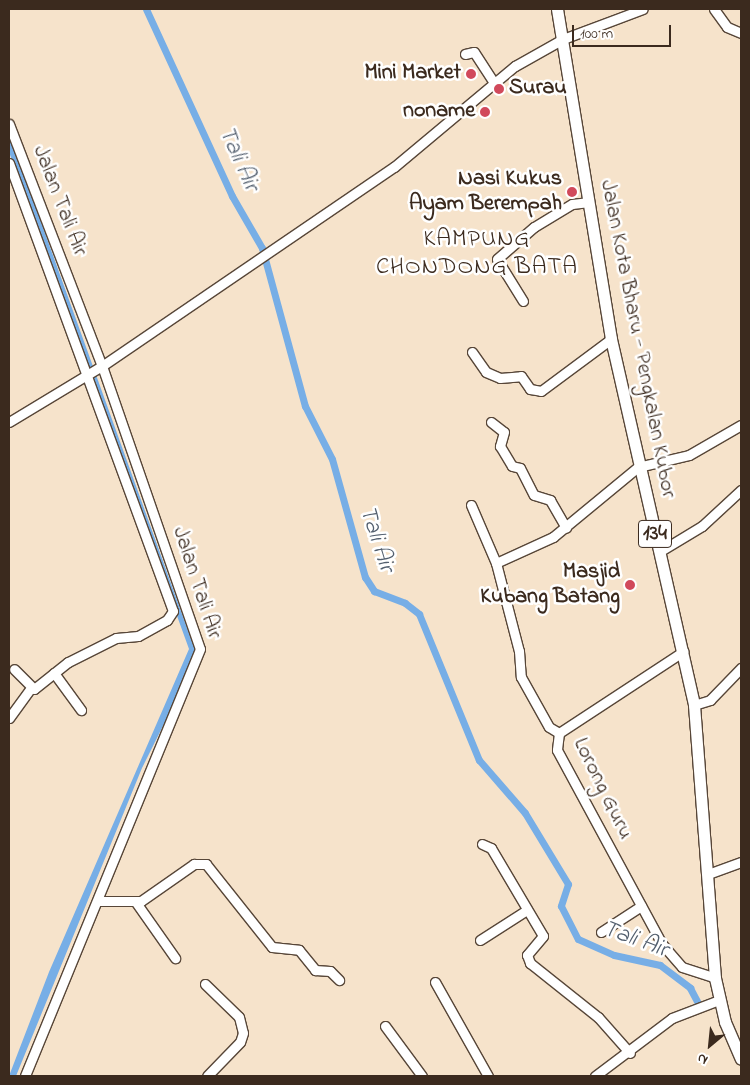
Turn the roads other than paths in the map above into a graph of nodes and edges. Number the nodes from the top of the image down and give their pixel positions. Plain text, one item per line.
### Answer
1 (557, 9) edge
2 (643, 9) edge
3 (714, 9) edge
4 (740, 35) edge
5 (562, 40) junction
6 (466, 54) dead end
7 (493, 81) junction
8 (9, 124) edge
9 (9, 163) edge
10 (589, 202) junction
11 (523, 301) dead end
12 (612, 339) junction
13 (472, 352) dead end
14 (101, 367) junction
15 (86, 376) junction
16 (9, 422) edge
17 (491, 422) dead end
18 (741, 425) edge
19 (638, 467) junction
20 (741, 490) edge
21 (470, 504) dead end
22 (566, 528) junction
23 (659, 552) junction
24 (496, 563) junction
25 (684, 652) junction
26 (741, 668) edge
27 (14, 670) dead end
28 (54, 673) junction
29 (31, 688) junction
30 (694, 705) junction
31 (80, 710) dead end
32 (9, 718) edge
33 (559, 733) junction
34 (482, 844) dead end
35 (741, 862) edge
36 (708, 874) junction
37 (99, 901) junction
38 (135, 901) junction
39 (641, 906) junction
40 (527, 910) junction
41 (602, 932) dead end
42 (480, 940) dead end
43 (175, 958) dead end
44 (715, 978) junction
45 (339, 980) dead end
46 (435, 982) dead end
47 (204, 984) dead end
48 (719, 1000) junction
49 (385, 1026) dead end
50 (630, 1054) junction
51 (741, 1059) edge
52 (25, 1076) edge
53 (207, 1076) edge
54 (422, 1076) edge
55 (488, 1076) edge
56 (595, 1076) edge

1 - 5 main road, Jalan Kota Bharu - Pengkalan Kubor / 134
2 - 5 street
3 - 4 street
5 - 7 street
5 - 10 main road, Jalan Kota Bharu - Pengkalan Kubor / 134
6 - 7 street
7 - 14 street
8 - 14 street, Jalan Tali Air
9 - 15 street, Jalan Tali Air
10 - 11 street
10 - 12 main road, Jalan Kota Bharu - Pengkalan Kubor / 134
12 - 13 street
12 - 19 main road, Jalan Kota Bharu - Pengkalan Kubor / 134
14 - 15 street
14 - 37 street, Jalan Tali Air
15 - 16 street
15 - 28 street, Jalan Tali Air
17 - 22 street
18 - 19 street
19 - 22 street
19 - 23 main road, Jalan Kota Bharu - Pengkalan Kubor / 134
20 - 23 street
21 - 24 street, Lorong Guru
22 - 24 street
23 - 25 main road, Jalan Kota Bharu - Pengkalan Kubor / 134
24 - 33 street, Lorong Guru
25 - 30 main road, Jalan Kota Bharu - Pengkalan Kubor / 134
25 - 33 street
26 - 30 street
27 - 29 street
28 - 29 street
28 - 31 street
29 - 32 street
30 - 36 main road, Jalan Kota Bharu - Pengkalan Kubor / 134
33 - 39 street, Lorong Guru
34 - 40 street
35 - 36 street
36 - 44 main road, Jalan Kota Bharu - Pengkalan Kubor / 134
37 - 38 street
37 - 52 street, Jalan Tali Air
38 - 43 street
38 - 45 street
39 - 41 street
39 - 44 street, Lorong Guru
40 - 42 street
40 - 50 street
44 - 48 main road, Jalan Kota Bharu - Pengkalan Kubor / 134
46 - 55 street
47 - 53 street
48 - 50 street
48 - 51 main road, Jalan Kota Bharu - Pengkalan Kubor / 134
49 - 54 street
50 - 56 street

